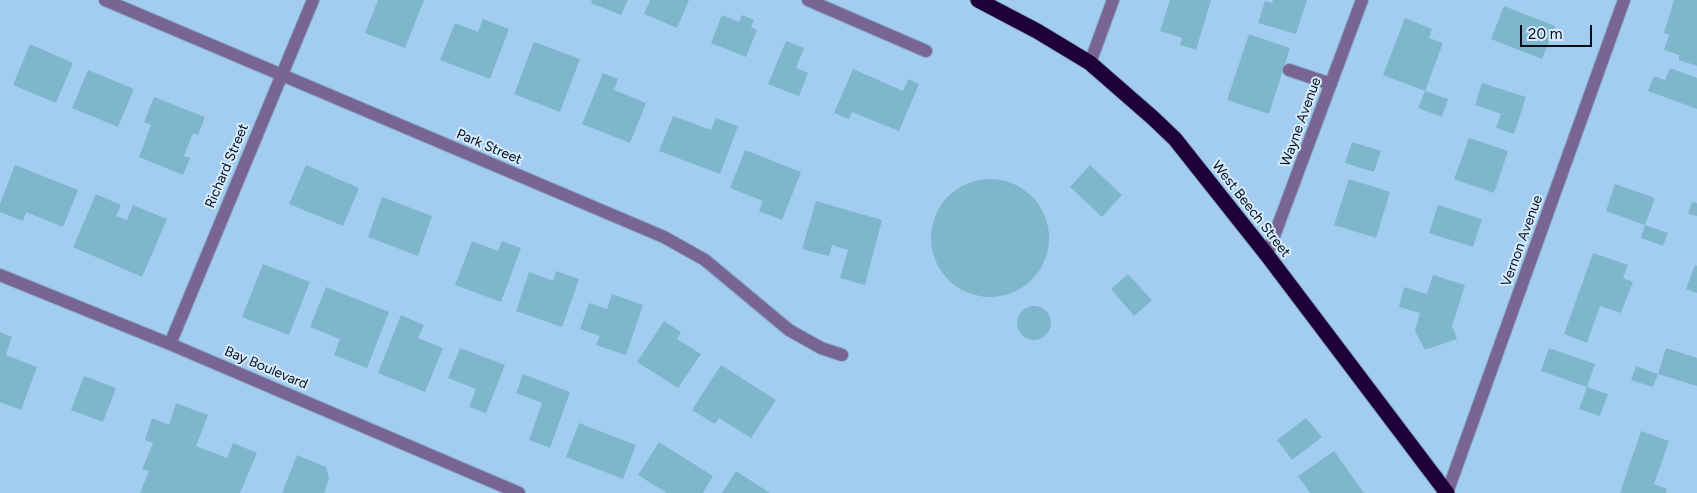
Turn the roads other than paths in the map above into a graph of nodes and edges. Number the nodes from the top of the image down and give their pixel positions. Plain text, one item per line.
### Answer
1 (105, 0) edge
2 (313, 0) edge
3 (808, 0) edge
4 (978, 0) edge
5 (1112, 0) edge
6 (1362, 0) edge
7 (1624, 0) edge
8 (926, 50) dead end
9 (1090, 63) junction
10 (1289, 70) dead end
11 (282, 75) junction
12 (1331, 84) junction
13 (1267, 255) junction
14 (0, 275) edge
15 (170, 344) junction
16 (842, 356) dead end
17 (519, 493) edge
18 (1447, 493) edge

1 - 11 street, Park Street
2 - 11 street, Richard Street
3 - 8 street
4 - 9 highway, West Beech Street
5 - 9 street
6 - 12 street, Wayne Avenue
7 - 18 street, Vernon Avenue
9 - 13 highway, West Beech Street
10 - 12 street
11 - 15 street, Richard Street
11 - 16 street, Park Street
12 - 13 street, Wayne Avenue
13 - 18 highway, West Beech Street
14 - 15 street, Bay Boulevard
15 - 17 street, Bay Boulevard

